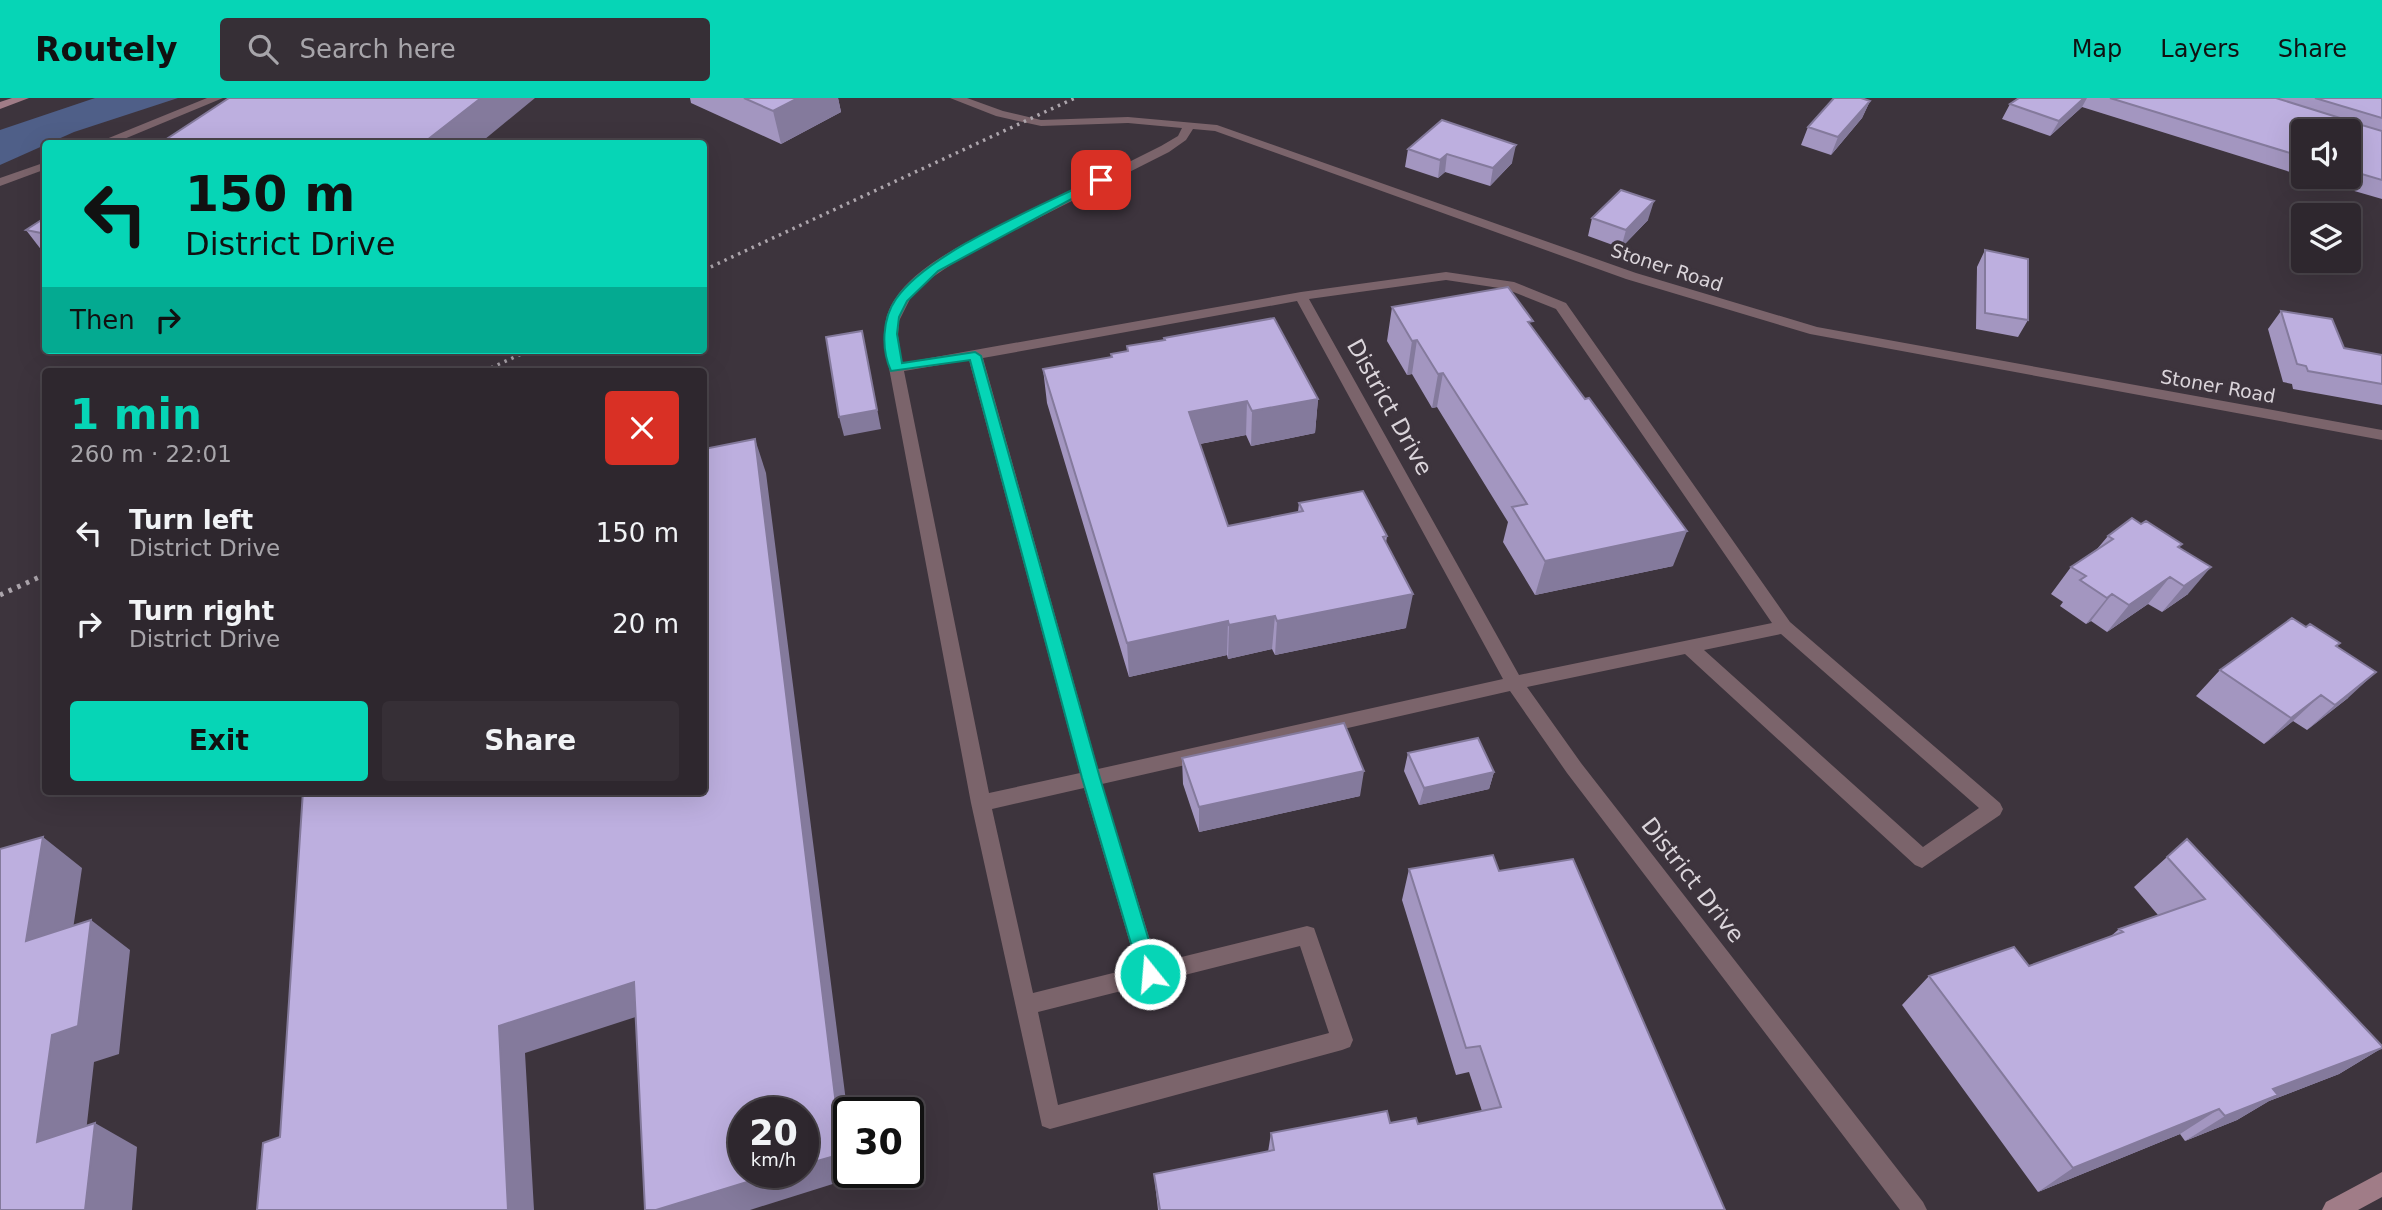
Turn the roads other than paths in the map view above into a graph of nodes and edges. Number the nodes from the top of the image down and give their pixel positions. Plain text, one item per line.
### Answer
1 (23, 98) edge
2 (217, 98) edge
3 (956, 98) edge
4 (0, 106) edge
5 (1190, 125) junction
6 (110, 140) edge
7 (42, 167) edge
8 (0, 183) edge
9 (1301, 296) junction
10 (975, 356) junction
11 (896, 368) junction
12 (2382, 435) edge
13 (1784, 627) junction
14 (1689, 647) junction
15 (1514, 683) junction
16 (1091, 778) junction
17 (981, 803) junction
18 (1150, 974) junction
19 (1026, 1005) junction
20 (2382, 1184) edge
21 (1915, 1210) edge
22 (2334, 1210) edge

1 - 4 main road
2 - 6 street
3 - 5 street, Stoner Road
5 - 11 street
5 - 12 street, Stoner Road
7 - 8 street
9 - 10 street
9 - 13 street
9 - 15 street, District Drive
10 - 11 street
10 - 16 street
11 - 17 street
13 - 14 street
13 - 14 street
14 - 15 street
15 - 16 street
15 - 21 street, District Drive
16 - 17 street
16 - 18 street
17 - 19 street
18 - 19 street
18 - 19 street
20 - 22 main road

